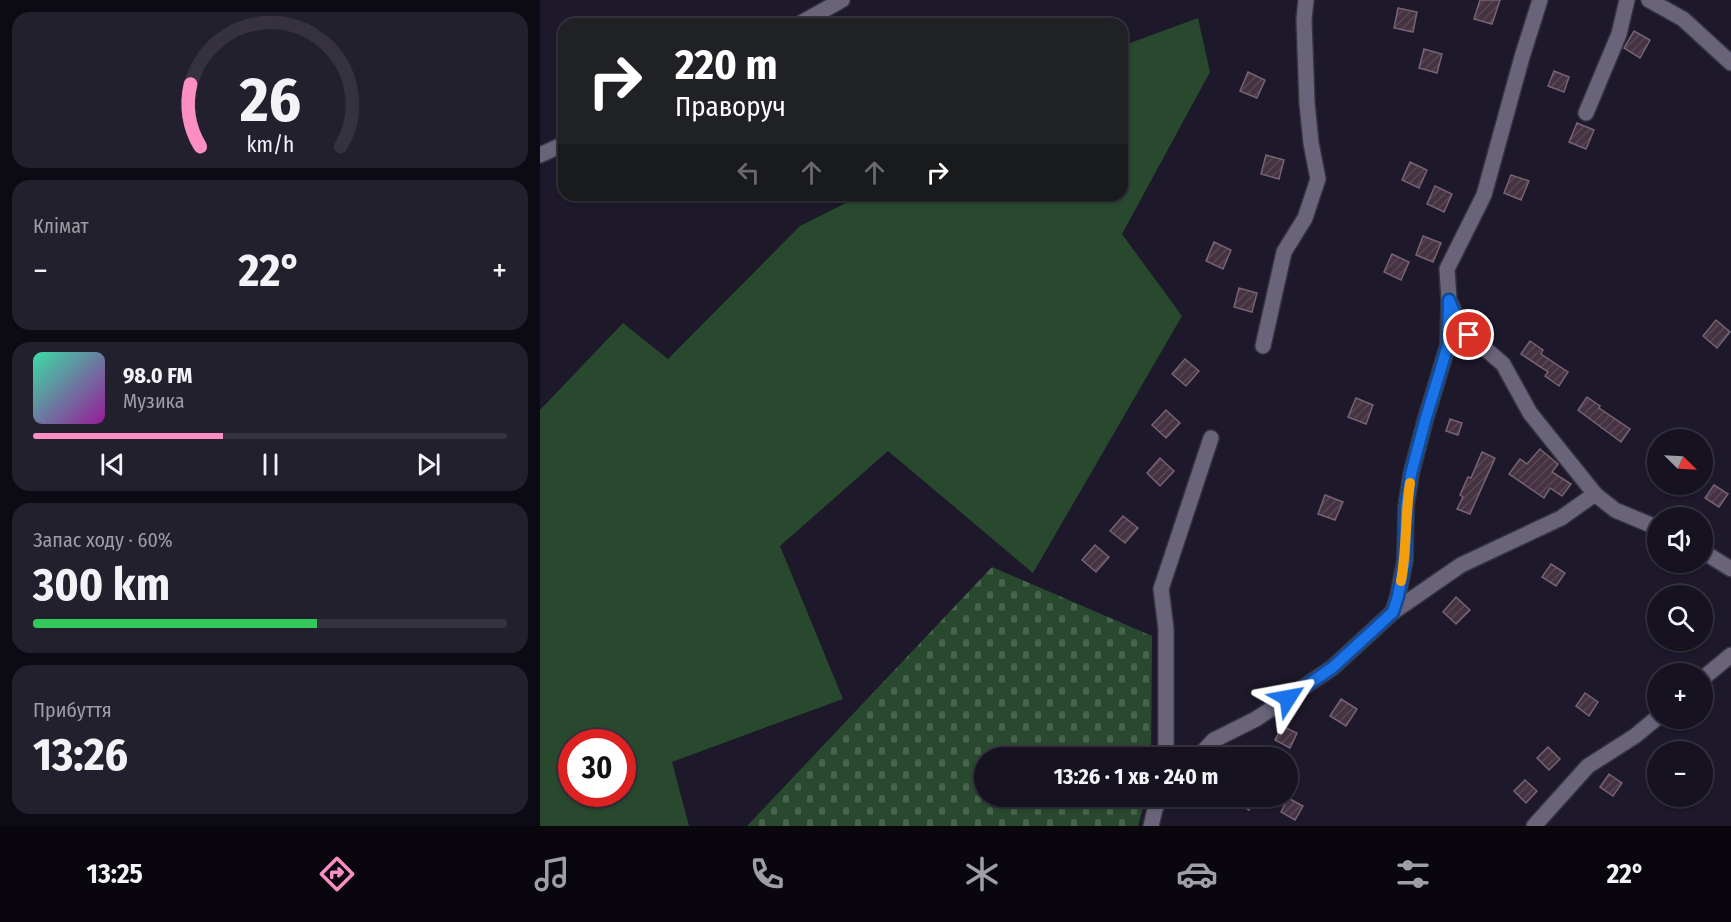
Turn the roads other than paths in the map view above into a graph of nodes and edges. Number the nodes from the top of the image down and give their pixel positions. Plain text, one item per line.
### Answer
1 (842, 0) edge
2 (1306, 0) edge
3 (1540, 0) edge
4 (1627, 0) edge
5 (1649, 0) edge
6 (810, 18) edge
7 (1731, 63) edge
8 (1586, 112) dead end
9 (558, 147) edge
10 (540, 155) edge
11 (1449, 300) junction
12 (1263, 346) dead end
13 (1211, 438) dead end
14 (1595, 494) junction
15 (1647, 523) edge
16 (1713, 558) edge
17 (1731, 569) edge
18 (1393, 612) junction
19 (1731, 655) edge
20 (1713, 670) edge
21 (1647, 726) edge
22 (1166, 747) edge
23 (1207, 747) edge
24 (1156, 807) edge
25 (1151, 826) edge
26 (1534, 826) edge

1 - 6 street
2 - 12 street
3 - 11 street
4 - 8 street
5 - 7 street
9 - 10 street
11 - 14 street
11 - 18 street
13 - 22 street
14 - 15 street
14 - 18 street
16 - 17 street
18 - 23 street
19 - 20 street
21 - 26 street
24 - 25 street

